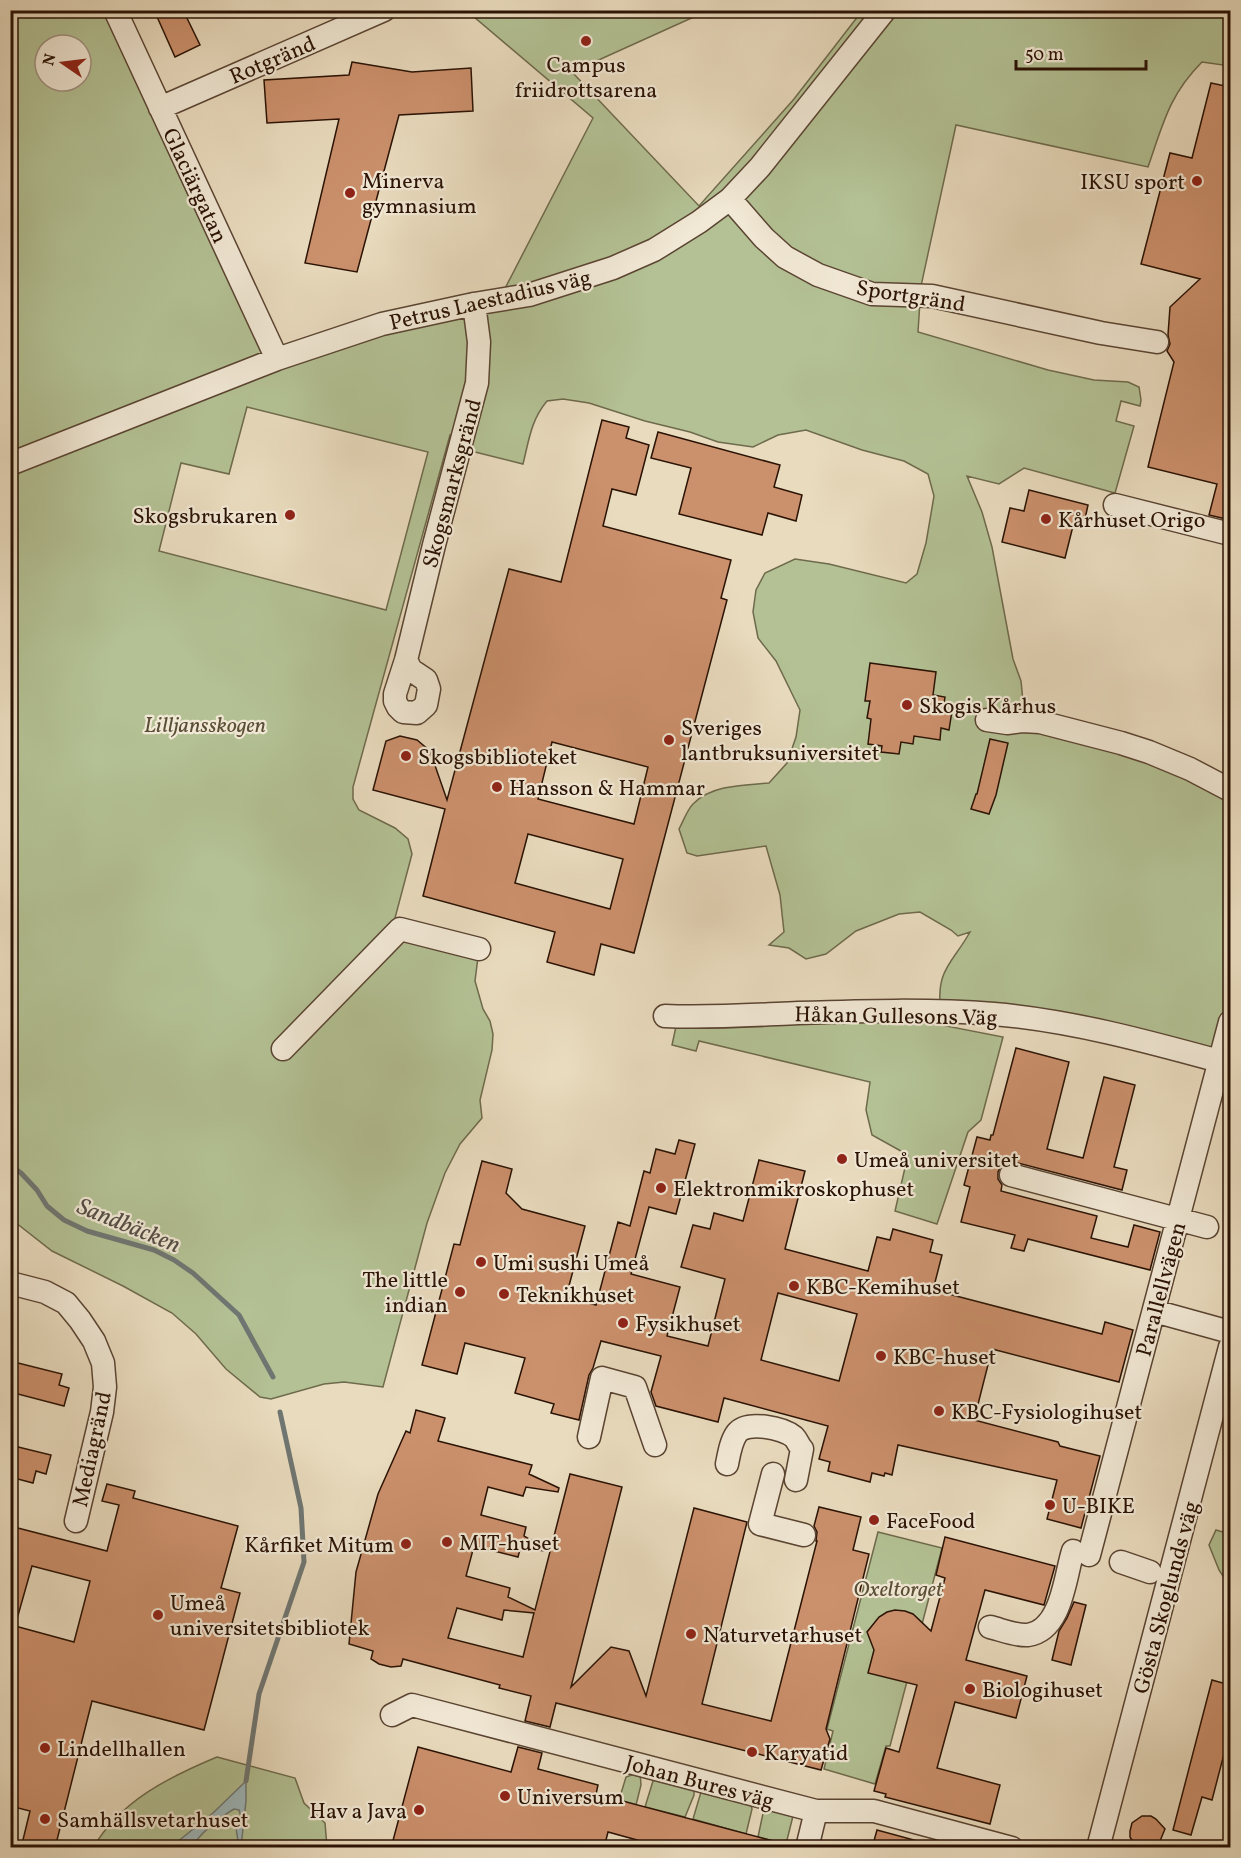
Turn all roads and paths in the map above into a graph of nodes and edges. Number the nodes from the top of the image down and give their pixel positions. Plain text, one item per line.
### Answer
1 (115, 10) edge
2 (384, 10) edge
3 (885, 10) edge
4 (160, 108) junction
5 (730, 199) junction
6 (474, 304) junction
7 (1156, 342) dead end
8 (277, 359) junction
9 (10, 464) edge
10 (1116, 505) dead end
11 (1230, 534) edge
12 (406, 660) dead end
13 (987, 720) dead end
14 (1230, 790) edge
15 (479, 949) dead end
16 (665, 1016) dead end
17 (1230, 1022) edge
18 (283, 1049) dead end
19 (1225, 1062) edge
20 (1011, 1175) dead end
21 (1178, 1219) junction
22 (1207, 1227) dead end
23 (10, 1283) edge
24 (1154, 1311) junction
25 (1230, 1332) edge
26 (1230, 1347) edge
27 (1224, 1398) edge
28 (589, 1437) dead end
29 (655, 1445) dead end
30 (727, 1464) dead end
31 (773, 1474) dead end
32 (796, 1480) dead end
33 (76, 1521) dead end
34 (804, 1535) dead end
35 (1121, 1562) dead end
36 (1150, 1572) dead end
37 (990, 1627) dead end
38 (392, 1715) dead end
39 (816, 1811) junction
40 (807, 1848) edge
41 (1012, 1848) edge
42 (1098, 1848) edge

1 - 4 street, Glaciärgatan
2 - 4 street, Rotgränd
3 - 5 street, Petrus Laestadius väg
4 - 8 street, Glaciärgatan
5 - 6 street, Petrus Laestadius väg
5 - 7 street, Sportgränd
6 - 8 street, Petrus Laestadius väg
6 - 12 street, Skogsmarksgränd
8 - 9 street, Petrus Laestadius väg
10 - 11 street
13 - 14 street
15 - 18 street
16 - 19 street, Håkan Gullesons Väg
17 - 19 street, Parallellvägen
19 - 21 street, Parallellvägen
20 - 21 street
21 - 22 street
21 - 24 street, Parallellvägen
23 - 33 street, Mediagränd
24 - 25 street
24 - 37 street, Parallellvägen
26 - 27 street, Gösta Skoglunds väg
27 - 42 street, Gösta Skoglunds väg
28 - 29 street
30 - 32 street
31 - 34 street
35 - 36 street
38 - 39 street, Johan Bures väg
39 - 40 street
39 - 41 street, Johan Bures väg

